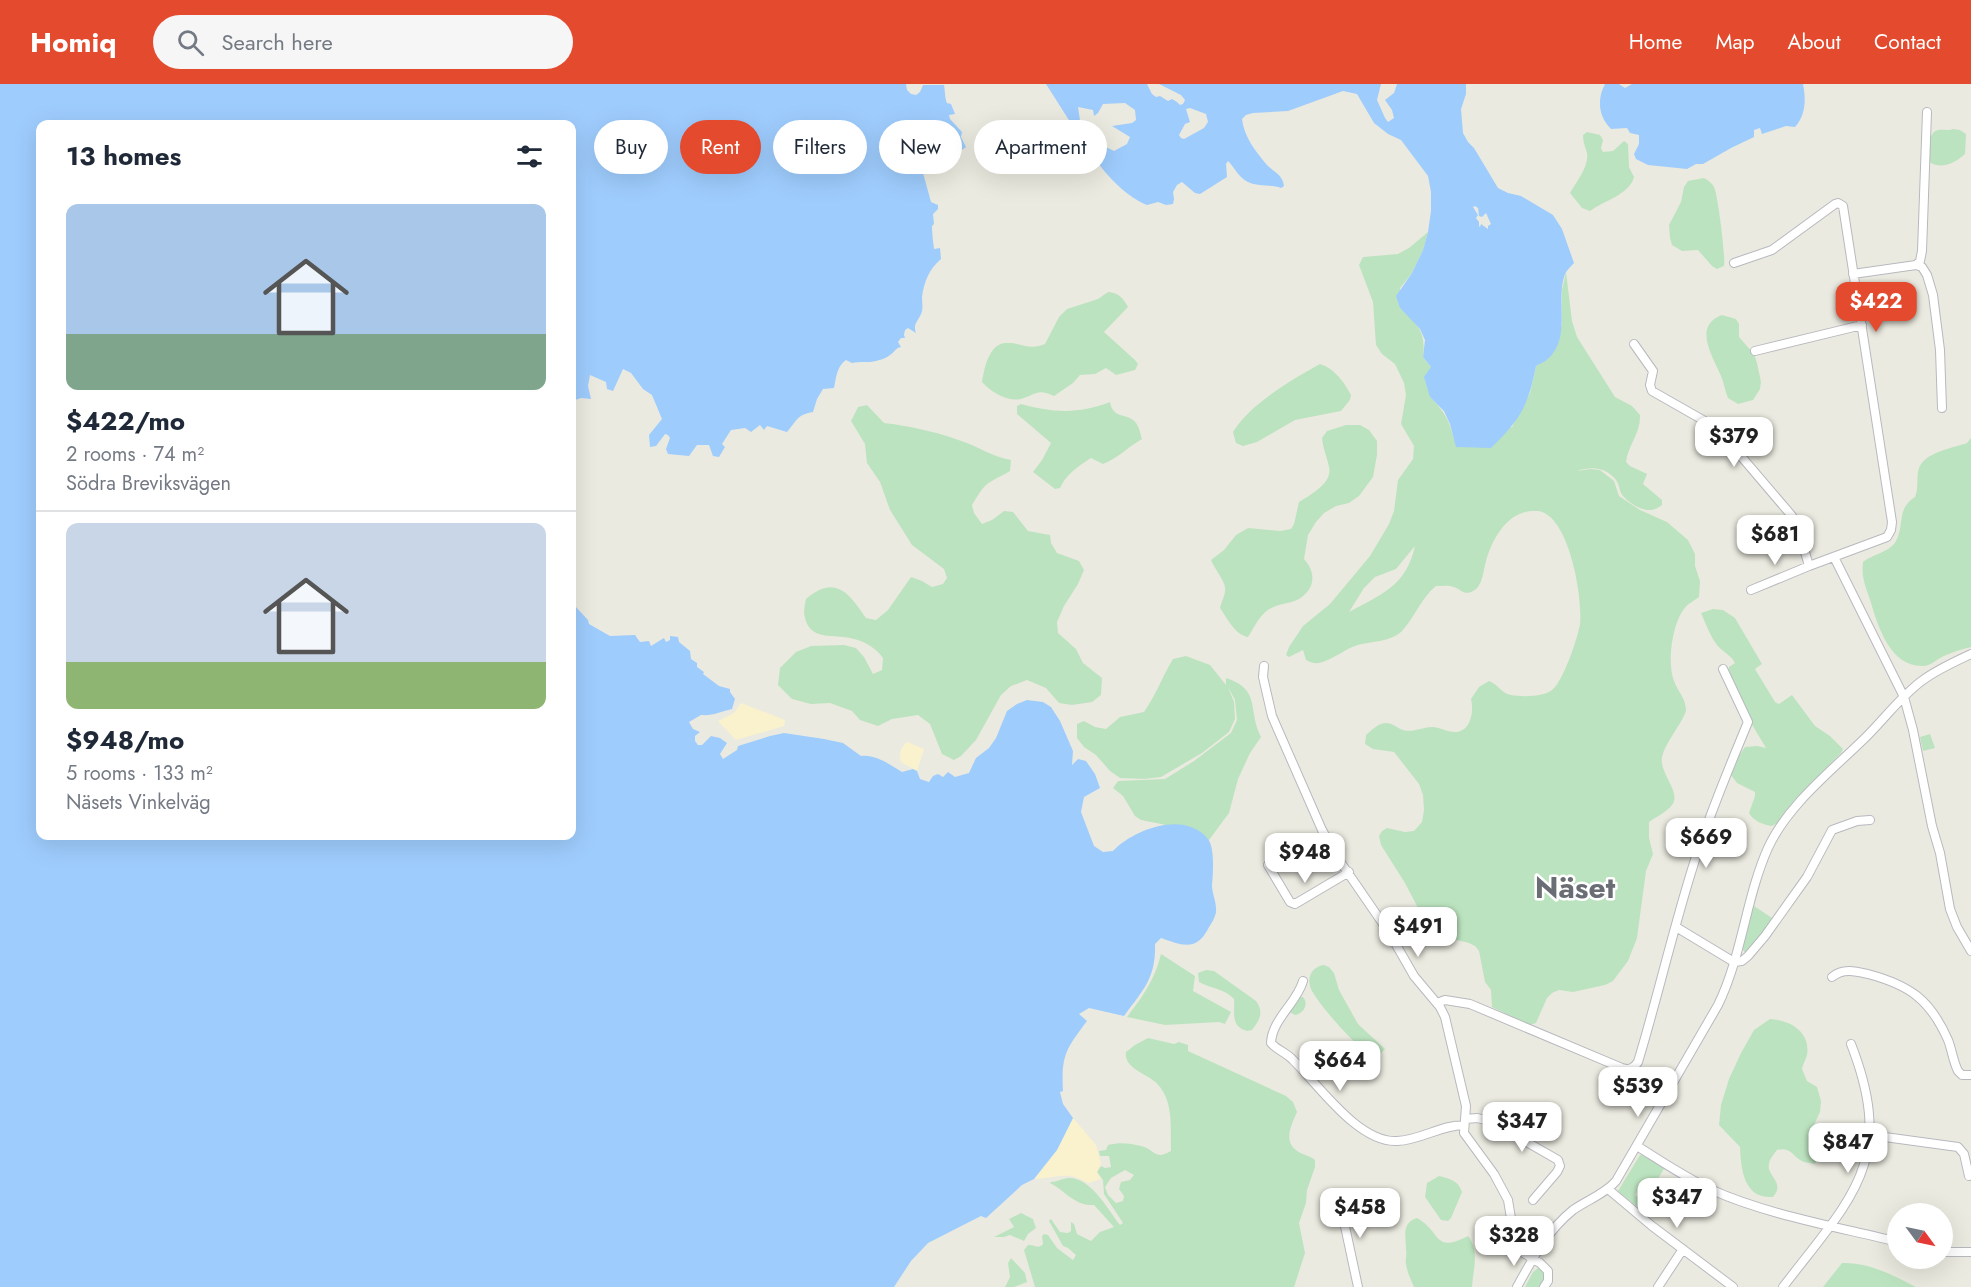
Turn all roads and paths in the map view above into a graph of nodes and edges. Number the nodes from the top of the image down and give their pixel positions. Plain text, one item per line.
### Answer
1 (1927, 112) dead end
2 (1734, 263) dead end
3 (1916, 265) junction
4 (1853, 274) junction
5 (1862, 325) junction
6 (1634, 344) dead end
7 (1755, 351) dead end
8 (1942, 408) dead end
9 (1834, 557) junction
10 (1809, 566) junction
11 (1751, 590) dead end
12 (1971, 654) edge
13 (1264, 666) dead end
14 (1724, 669) dead end
15 (1904, 697) junction
16 (1870, 820) dead end
17 (1268, 865) dead end
18 (1349, 872) junction
19 (1676, 927) junction
20 (1971, 951) edge
21 (1734, 962) junction
22 (1832, 977) dead end
23 (1303, 981) dead end
24 (1437, 1004) junction
25 (1851, 1044) dead end
26 (1971, 1075) edge
27 (1465, 1122) junction
28 (1870, 1135) junction
29 (1637, 1146) junction
30 (1969, 1176) dead end
31 (1608, 1189) junction
32 (1341, 1194) dead end
33 (1533, 1200) dead end
34 (1830, 1225) junction
35 (1887, 1239) edge
36 (1683, 1250) junction
37 (1953, 1252) edge
38 (1971, 1252) edge
39 (1533, 1258) junction
40 (1358, 1287) edge
41 (1517, 1287) edge
42 (1544, 1287) edge
43 (1658, 1287) edge
44 (1733, 1287) edge
45 (1783, 1287) edge

1 - 3 street
2 - 4 street
3 - 4 street
3 - 8 street
4 - 5 street
5 - 7 street
5 - 9 street
6 - 10 street
9 - 10 street
9 - 15 street
10 - 11 street
12 - 15 street
13 - 18 street
14 - 19 street
15 - 20 street
15 - 21 street
16 - 21 street
17 - 18 street
18 - 24 street
19 - 21 street
19 - 24 street
21 - 29 street
22 - 26 street
23 - 27 street
24 - 27 street
25 - 28 street
27 - 33 street
27 - 39 street
28 - 30 street
28 - 34 street
29 - 31 street
29 - 34 street
31 - 36 street
31 - 39 street
32 - 40 street
34 - 35 street
34 - 45 street
36 - 43 street
36 - 44 street
37 - 38 street
39 - 41 street
39 - 42 street

